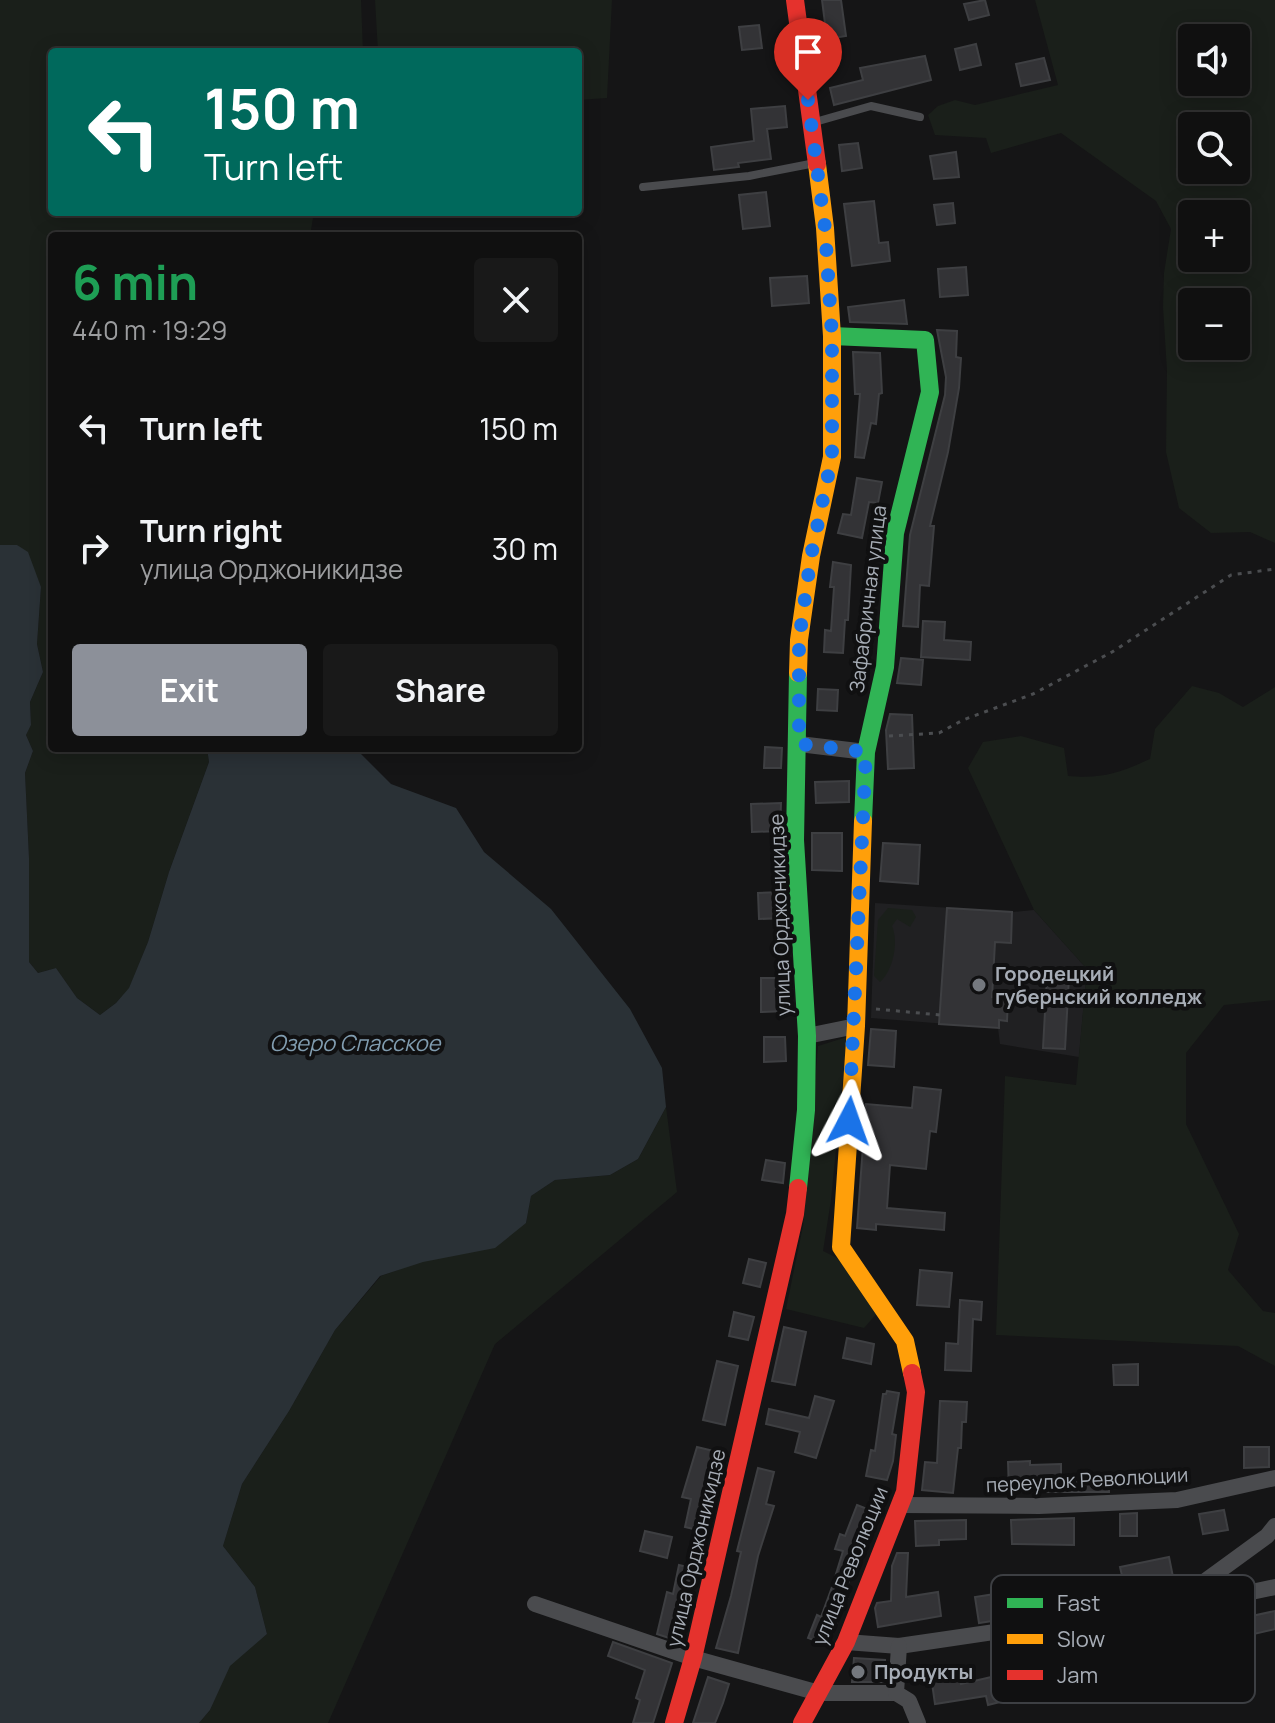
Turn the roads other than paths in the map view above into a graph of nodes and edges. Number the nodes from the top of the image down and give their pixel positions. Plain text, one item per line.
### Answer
1 (795, 0) edge
2 (920, 117) dead end
3 (811, 123) junction
4 (815, 163) junction
5 (643, 187) dead end
6 (832, 336) junction
7 (799, 744) junction
8 (868, 744) junction
9 (856, 1017) junction
10 (807, 1036) junction
11 (841, 1247) joint
12 (1275, 1478) edge
13 (900, 1505) junction
14 (1275, 1526) edge
15 (1214, 1575) edge
16 (1275, 1587) edge
17 (1255, 1591) edge
18 (535, 1604) dead end
19 (991, 1632) edge
20 (846, 1642) junction
21 (899, 1646) junction
22 (693, 1658) junction
23 (819, 1693) junction
24 (896, 1693) junction
25 (674, 1723) edge
26 (802, 1723) edge
27 (918, 1723) edge

1 - 3 street, улица Орджоникидзе
2 - 3 lane
3 - 4 street, улица Орджоникидзе
4 - 5 lane
4 - 6 street, улица Орджоникидзе
6 - 7 street, улица Орджоникидзе
6 - 8 street, Зафабричная улица
7 - 8 street
7 - 10 street, улица Орджоникидзе
8 - 9 street, Зафабричная улица
9 - 10 street
9 - 11 street, Зафабричная улица
10 - 22 street, улица Орджоникидзе
11 - 13 street, улица Революции
12 - 13 street, переулок Революции
13 - 20 street, улица Революции
14 - 15 street
16 - 17 street
18 - 22 street
19 - 21 street
20 - 21 street
20 - 23 street, улица Революции
21 - 24 street
22 - 23 street
22 - 25 street, улица Орджоникидзе
23 - 24 street
23 - 26 street, улица Революции
24 - 27 street

